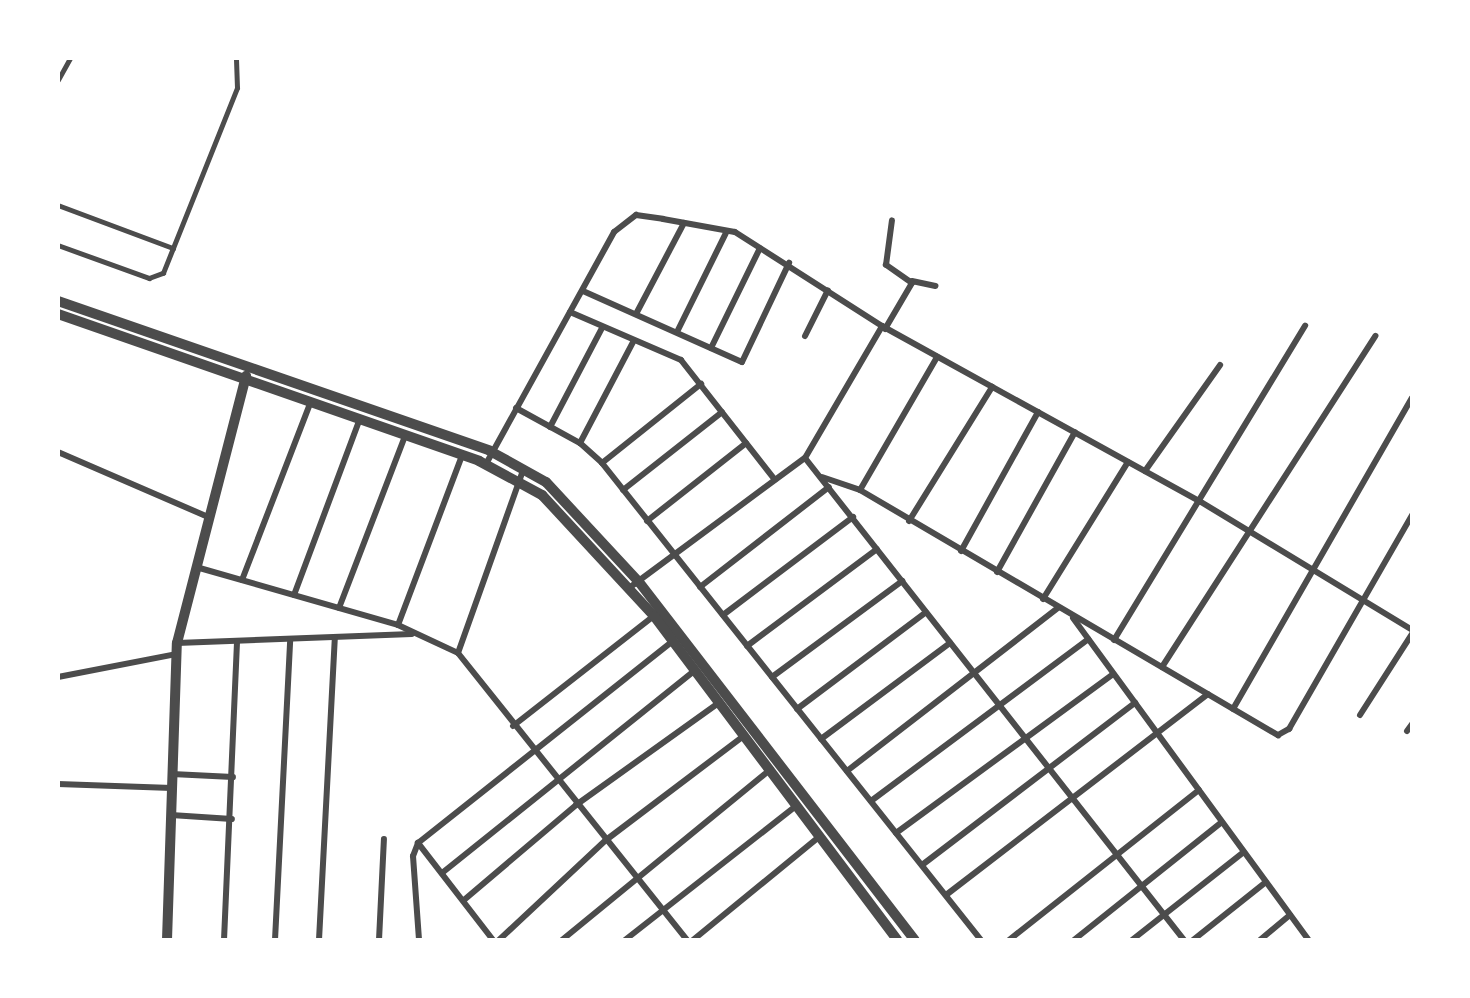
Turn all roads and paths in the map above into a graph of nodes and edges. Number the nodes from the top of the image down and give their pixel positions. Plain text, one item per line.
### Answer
1 (70, 58) edge
2 (236, 58) edge
3 (58, 80) edge
4 (58, 205) edge
5 (892, 220) dead end
6 (684, 224) junction
7 (726, 233) junction
8 (58, 245) edge
9 (174, 248) junction
10 (760, 248) junction
11 (789, 263) junction
12 (912, 281) junction
13 (935, 286) dead end
14 (828, 290) junction
15 (583, 291) junction
16 (58, 300) edge
17 (570, 312) junction
18 (58, 314) edge
19 (636, 314) junction
20 (1305, 326) dead end
21 (884, 327) junction
22 (602, 328) junction
23 (677, 332) junction
24 (805, 336) dead end
25 (1375, 336) dead end
26 (633, 342) junction
27 (711, 348) junction
28 (937, 357) junction
29 (1220, 365) dead end
30 (248, 370) junction
31 (244, 381) junction
32 (701, 384) junction
33 (992, 387) junction
34 (1412, 398) edge
35 (310, 404) junction
36 (516, 408) junction
37 (723, 412) junction
38 (1038, 412) junction
39 (359, 421) junction
40 (550, 428) junction
41 (1075, 432) junction
42 (405, 436) junction
43 (580, 443) junction
44 (746, 443) junction
45 (58, 452) edge
46 (491, 452) junction
47 (462, 456) junction
48 (805, 458) junction
49 (1128, 462) junction
50 (602, 463) junction
51 (486, 464) junction
52 (525, 467) junction
53 (1145, 471) junction
54 (822, 477) junction
55 (517, 479) junction
56 (776, 480) junction
57 (829, 487) junction
58 (623, 490) junction
59 (860, 490) junction
60 (1201, 502) junction
61 (1412, 515) edge
62 (208, 517) junction
63 (853, 518) junction
64 (909, 520) junction
65 (647, 521) junction
66 (1247, 529) junction
67 (877, 549) junction
68 (961, 550) junction
69 (677, 557) junction
70 (196, 567) junction
71 (1312, 569) junction
72 (997, 572) junction
73 (242, 580) junction
74 (902, 581) junction
75 (634, 585) junction
76 (700, 587) junction
77 (294, 595) junction
78 (1043, 599) junction
79 (1361, 599) junction
80 (339, 608) junction
81 (1058, 608) junction
82 (926, 612) junction
83 (657, 613) junction
84 (723, 615) junction
85 (1070, 615) junction
86 (398, 625) junction
87 (1412, 632) edge
88 (416, 634) junction
89 (334, 637) junction
90 (290, 639) junction
91 (1088, 639) junction
92 (1114, 640) junction
93 (237, 641) junction
94 (673, 641) junction
95 (950, 643) junction
96 (747, 646) junction
97 (176, 648) junction
98 (458, 653) junction
99 (1162, 668) junction
100 (696, 670) junction
101 (974, 672) junction
102 (1113, 674) junction
103 (772, 677) junction
104 (58, 678) edge
105 (1208, 694) junction
106 (721, 701) junction
107 (1135, 703) junction
108 (999, 705) junction
109 (797, 709) junction
110 (1233, 709) junction
111 (1360, 715) dead end
112 (1412, 724) edge
113 (513, 726) junction
114 (1156, 731) junction
115 (1407, 731) dead end
116 (747, 734) junction
117 (1025, 738) junction
118 (821, 739) junction
119 (534, 751) junction
120 (1046, 767) junction
121 (771, 769) junction
122 (847, 771) junction
123 (172, 774) junction
124 (233, 777) junction
125 (559, 783) junction
126 (58, 784) edge
127 (172, 788) junction
128 (1199, 790) junction
129 (1068, 798) junction
130 (871, 801) junction
131 (798, 804) junction
132 (576, 805) junction
133 (171, 815) junction
134 (232, 819) junction
135 (1222, 822) junction
136 (896, 833) junction
137 (821, 835) junction
138 (384, 839) dead end
139 (606, 840) junction
140 (418, 843) junction
141 (1244, 852) junction
142 (1115, 856) junction
143 (922, 865) junction
144 (442, 873) junction
145 (636, 877) junction
146 (1266, 882) junction
147 (1141, 887) junction
148 (946, 895) junction
149 (464, 900) junction
150 (662, 909) junction
151 (1164, 915) junction
152 (1290, 915) junction
153 (167, 939) edge
154 (224, 939) edge
155 (275, 939) edge
156 (319, 939) edge
157 (379, 939) edge
158 (419, 939) edge
159 (493, 939) edge
160 (499, 939) edge
161 (562, 939) edge
162 (625, 939) edge
163 (687, 939) edge
164 (693, 939) edge
165 (897, 939) edge
166 (915, 939) edge
167 (981, 939) edge
168 (1009, 939) edge
169 (1074, 939) edge
170 (1132, 939) edge
171 (1184, 939) edge
172 (1193, 939) edge
173 (1260, 939) edge
174 (1309, 939) edge

1 - 3 lane
2 - 9 lane
4 - 9 lane
5 - 12 street
6 - 7 street
6 - 15 street
6 - 19 street
7 - 10 street
7 - 23 street
8 - 9 lane
10 - 11 street
10 - 27 street
11 - 14 street
11 - 27 street
12 - 13 street
12 - 21 street
14 - 21 street
14 - 24 street
15 - 17 street
15 - 19 street
16 - 30 street
17 - 22 street
17 - 36 street
18 - 31 street
19 - 23 street
20 - 60 street
21 - 28 street
21 - 48 street
22 - 26 street
22 - 40 street
23 - 27 street
25 - 66 street
26 - 32 street
26 - 43 street
28 - 33 street
28 - 59 street
29 - 53 street
30 - 31 street
30 - 46 street
31 - 35 street
31 - 62 street
32 - 37 street
32 - 50 street
33 - 38 street
33 - 64 street
34 - 71 street
35 - 39 street
35 - 73 street
36 - 40 street
36 - 46 street
37 - 44 street
37 - 58 street
38 - 41 street
38 - 68 street
39 - 42 street
39 - 77 street
40 - 43 street
41 - 49 street
41 - 72 street
42 - 47 street
42 - 80 street
43 - 50 street
44 - 56 street
44 - 65 street
45 - 62 street
46 - 51 street
46 - 52 street
47 - 51 street
47 - 86 street
48 - 54 street
48 - 56 street
49 - 53 street
49 - 78 street
50 - 58 street
51 - 55 street
52 - 55 street
52 - 75 street
53 - 60 street
54 - 57 street
54 - 59 street
55 - 75 street
55 - 98 street
56 - 69 street
57 - 63 street
57 - 76 street
58 - 65 street
59 - 64 street
60 - 66 street
60 - 92 street
61 - 79 street
62 - 70 street
63 - 67 street
63 - 84 street
64 - 68 street
65 - 69 street
66 - 71 street
66 - 99 street
67 - 74 street
67 - 96 street
68 - 72 street
69 - 75 street
69 - 76 street
70 - 73 street
70 - 97 street
71 - 79 street
71 - 110 street
72 - 78 street
73 - 77 street
74 - 82 street
74 - 103 street
75 - 83 street
76 - 84 street
77 - 80 street
78 - 81 street
79 - 87 street
79 - 110 street
80 - 86 street
81 - 85 street
81 - 101 street
82 - 95 street
82 - 109 street
83 - 94 street
83 - 113 street
83 - 166 street
84 - 96 street
85 - 91 street
85 - 92 street
86 - 88 street
87 - 111 street
88 - 89 street
88 - 98 street
89 - 90 street
89 - 156 street
90 - 93 street
90 - 155 street
91 - 102 street
91 - 108 street
92 - 99 street
93 - 97 street
93 - 124 street
94 - 100 street
94 - 119 street
95 - 101 street
95 - 118 street
96 - 103 street
97 - 104 street
97 - 123 street
98 - 113 street
99 - 105 street
100 - 106 street
100 - 125 street
101 - 108 street
101 - 122 street
102 - 107 street
102 - 117 street
103 - 109 street
105 - 110 street
105 - 114 street
106 - 116 street
106 - 132 street
107 - 114 street
107 - 120 street
108 - 117 street
108 - 130 street
109 - 118 street
112 - 115 street
113 - 119 street
114 - 128 street
114 - 129 street
116 - 121 street
116 - 139 street
117 - 120 street
117 - 136 street
118 - 122 street
119 - 125 street
119 - 140 street
120 - 129 street
120 - 143 street
121 - 131 street
121 - 145 street
122 - 130 street
123 - 124 street
123 - 127 street
124 - 134 street
125 - 132 street
125 - 144 street
126 - 127 street
127 - 133 street
128 - 135 street
128 - 142 street
129 - 142 street
129 - 148 street
130 - 136 street
131 - 137 street
131 - 150 street
132 - 139 street
132 - 149 street
133 - 134 street
133 - 153 street
134 - 154 street
135 - 141 street
135 - 147 street
136 - 143 street
137 - 164 street
137 - 165 street
138 - 157 street
139 - 145 street
139 - 160 street
140 - 144 street
140 - 158 street
141 - 146 street
141 - 151 street
142 - 147 street
142 - 168 street
143 - 148 street
144 - 149 street
145 - 150 street
145 - 161 street
146 - 152 street
146 - 172 street
147 - 151 street
147 - 169 street
148 - 167 street
149 - 159 street
150 - 162 street
150 - 163 street
151 - 170 street
151 - 171 street
152 - 173 street
152 - 174 street

